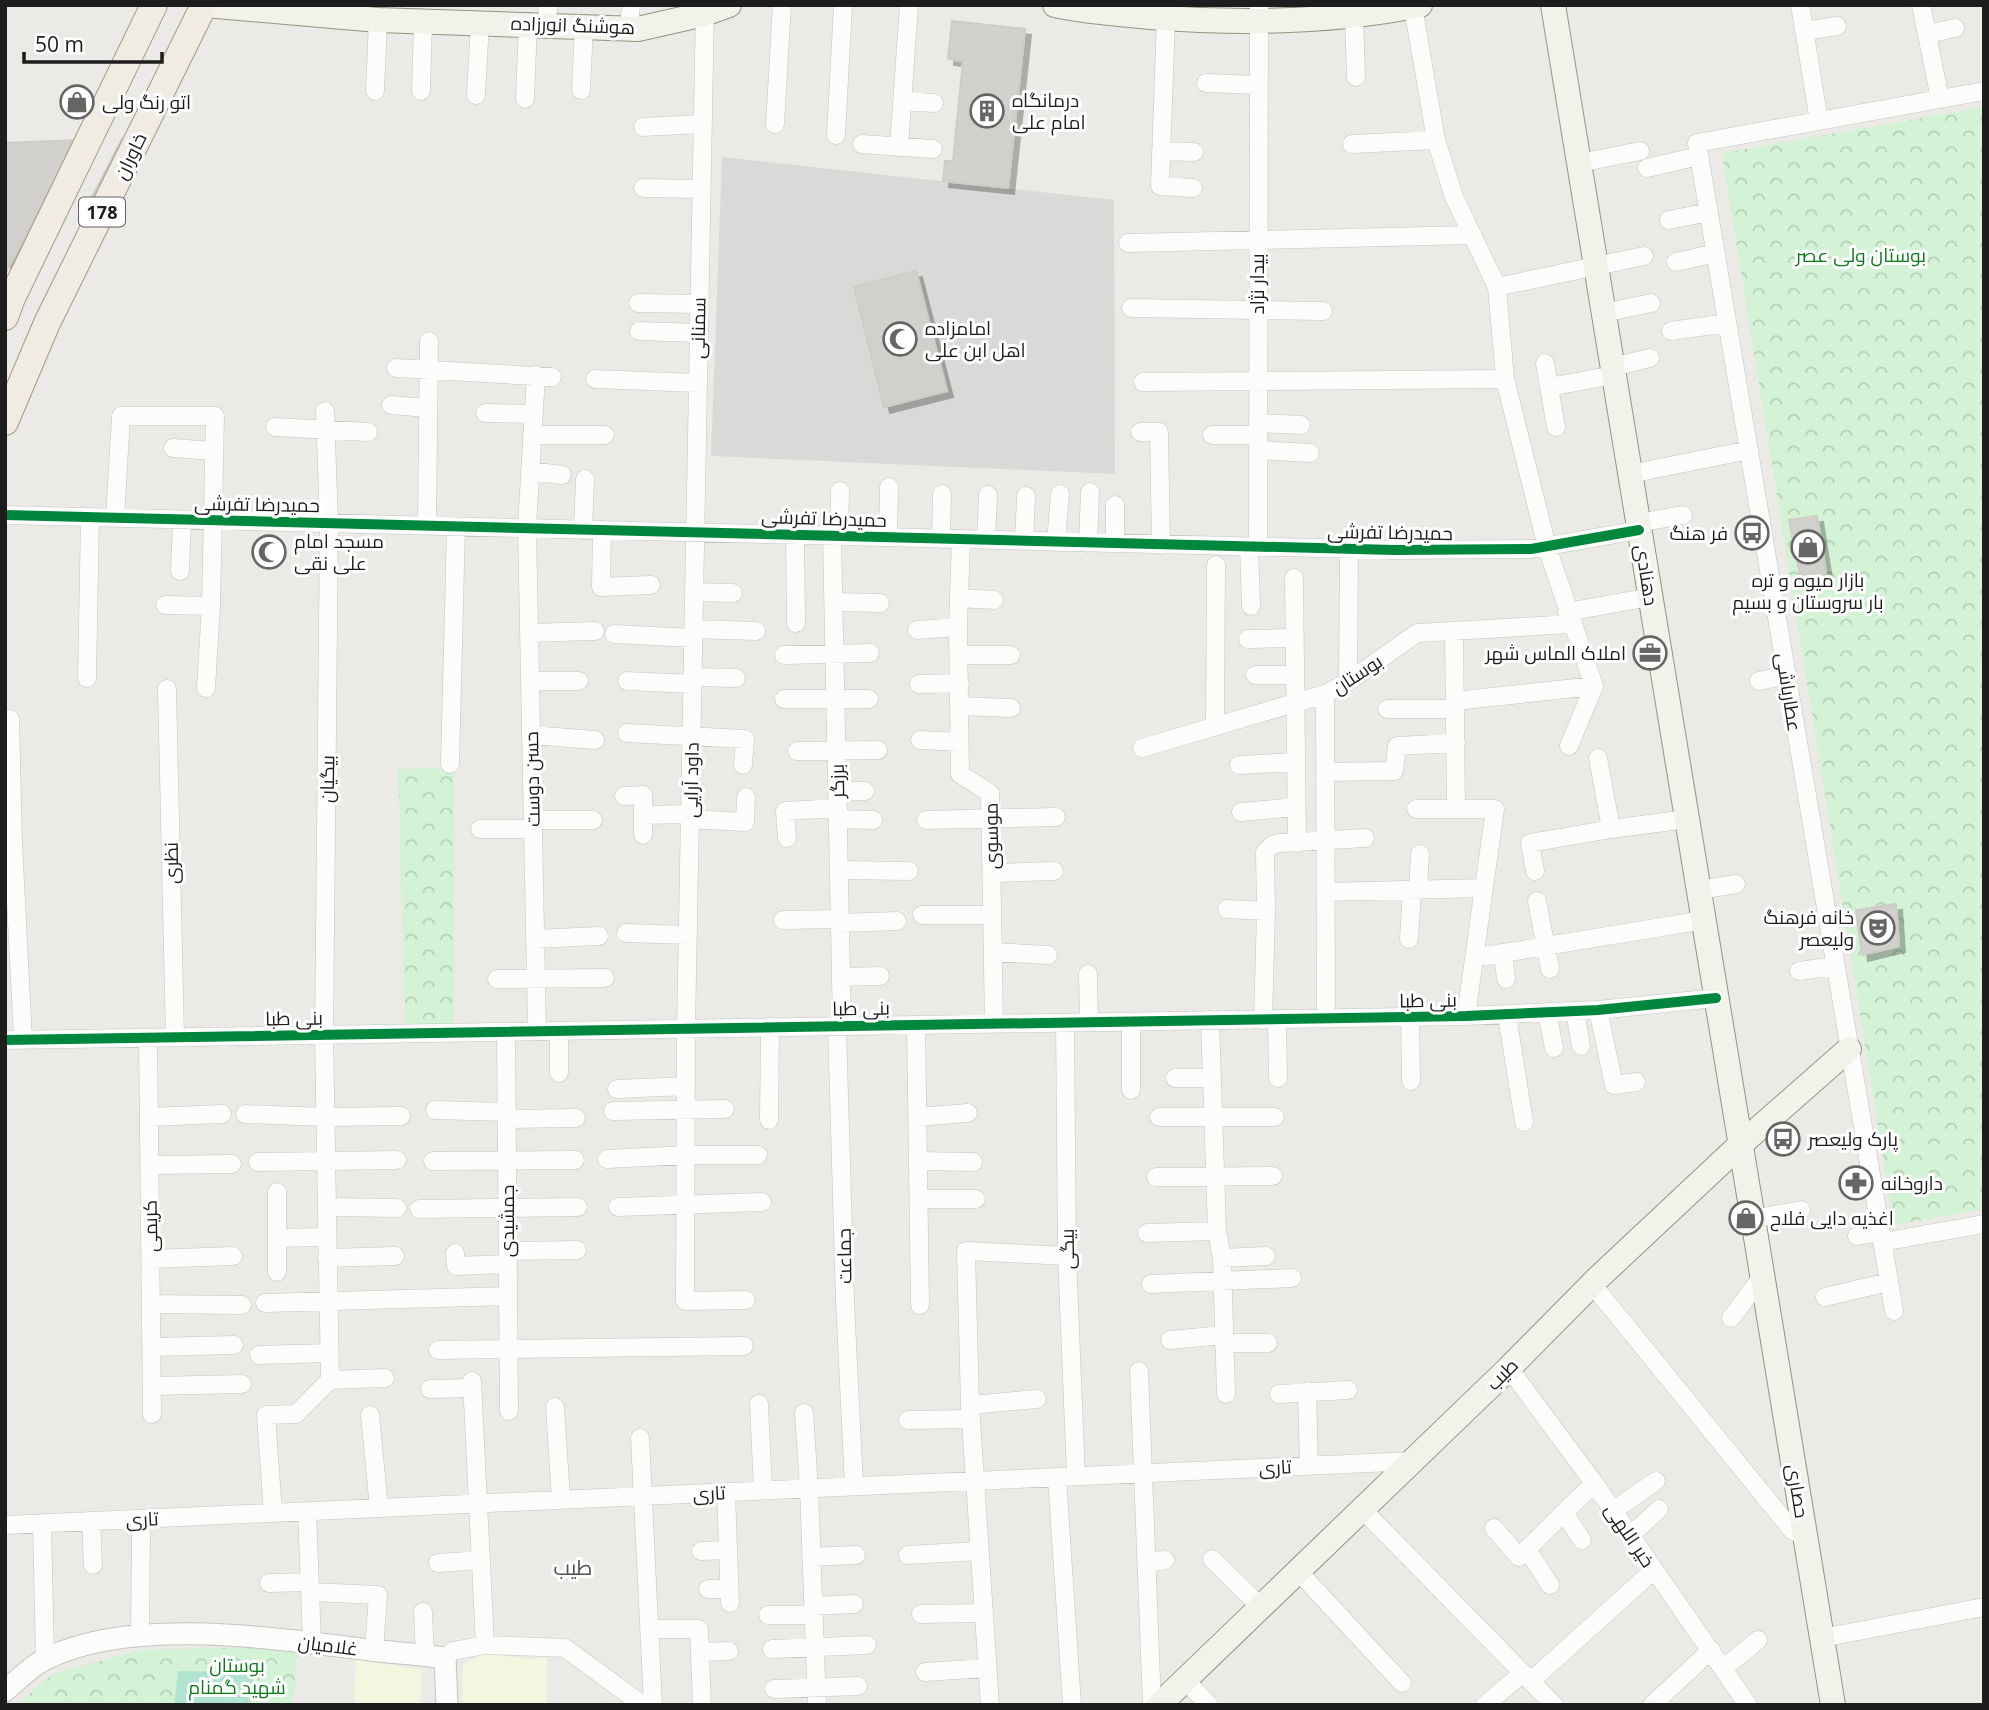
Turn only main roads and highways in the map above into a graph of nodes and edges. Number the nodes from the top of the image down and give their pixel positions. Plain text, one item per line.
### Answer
1 (153, 5) edge
2 (204, 5) edge
3 (729, 5) edge
4 (1055, 5) edge
5 (1553, 5) edge
6 (1416, 6) edge
7 (705, 9) edge
8 (1099, 9) edge
9 (1358, 12) edge
10 (1175, 14) edge
11 (1258, 14) edge
12 (470, 16) edge
13 (630, 17) edge
14 (541, 18) edge
15 (5, 317) edge
16 (5, 422) edge
17 (1849, 1049) road end
18 (1741, 1144) junction
19 (1159, 1705) edge
20 (1833, 1705) edge

1 - 15 main road, 178
2 - 12 main road, هوشنگ انورزاده
2 - 16 main road, خاوران / 178
3 - 7 main road, هوشنگ انورزاده
4 - 8 main road
5 - 18 main road, دهنادی
6 - 9 main road
7 - 13 main road, هوشنگ انورزاده
8 - 10 main road
9 - 11 main road
10 - 11 main road
12 - 14 main road, هوشنگ انورزاده
13 - 14 main road, هوشنگ انورزاده
17 - 18 main road, طیب
18 - 19 main road, طیب
18 - 20 main road, حصاری

